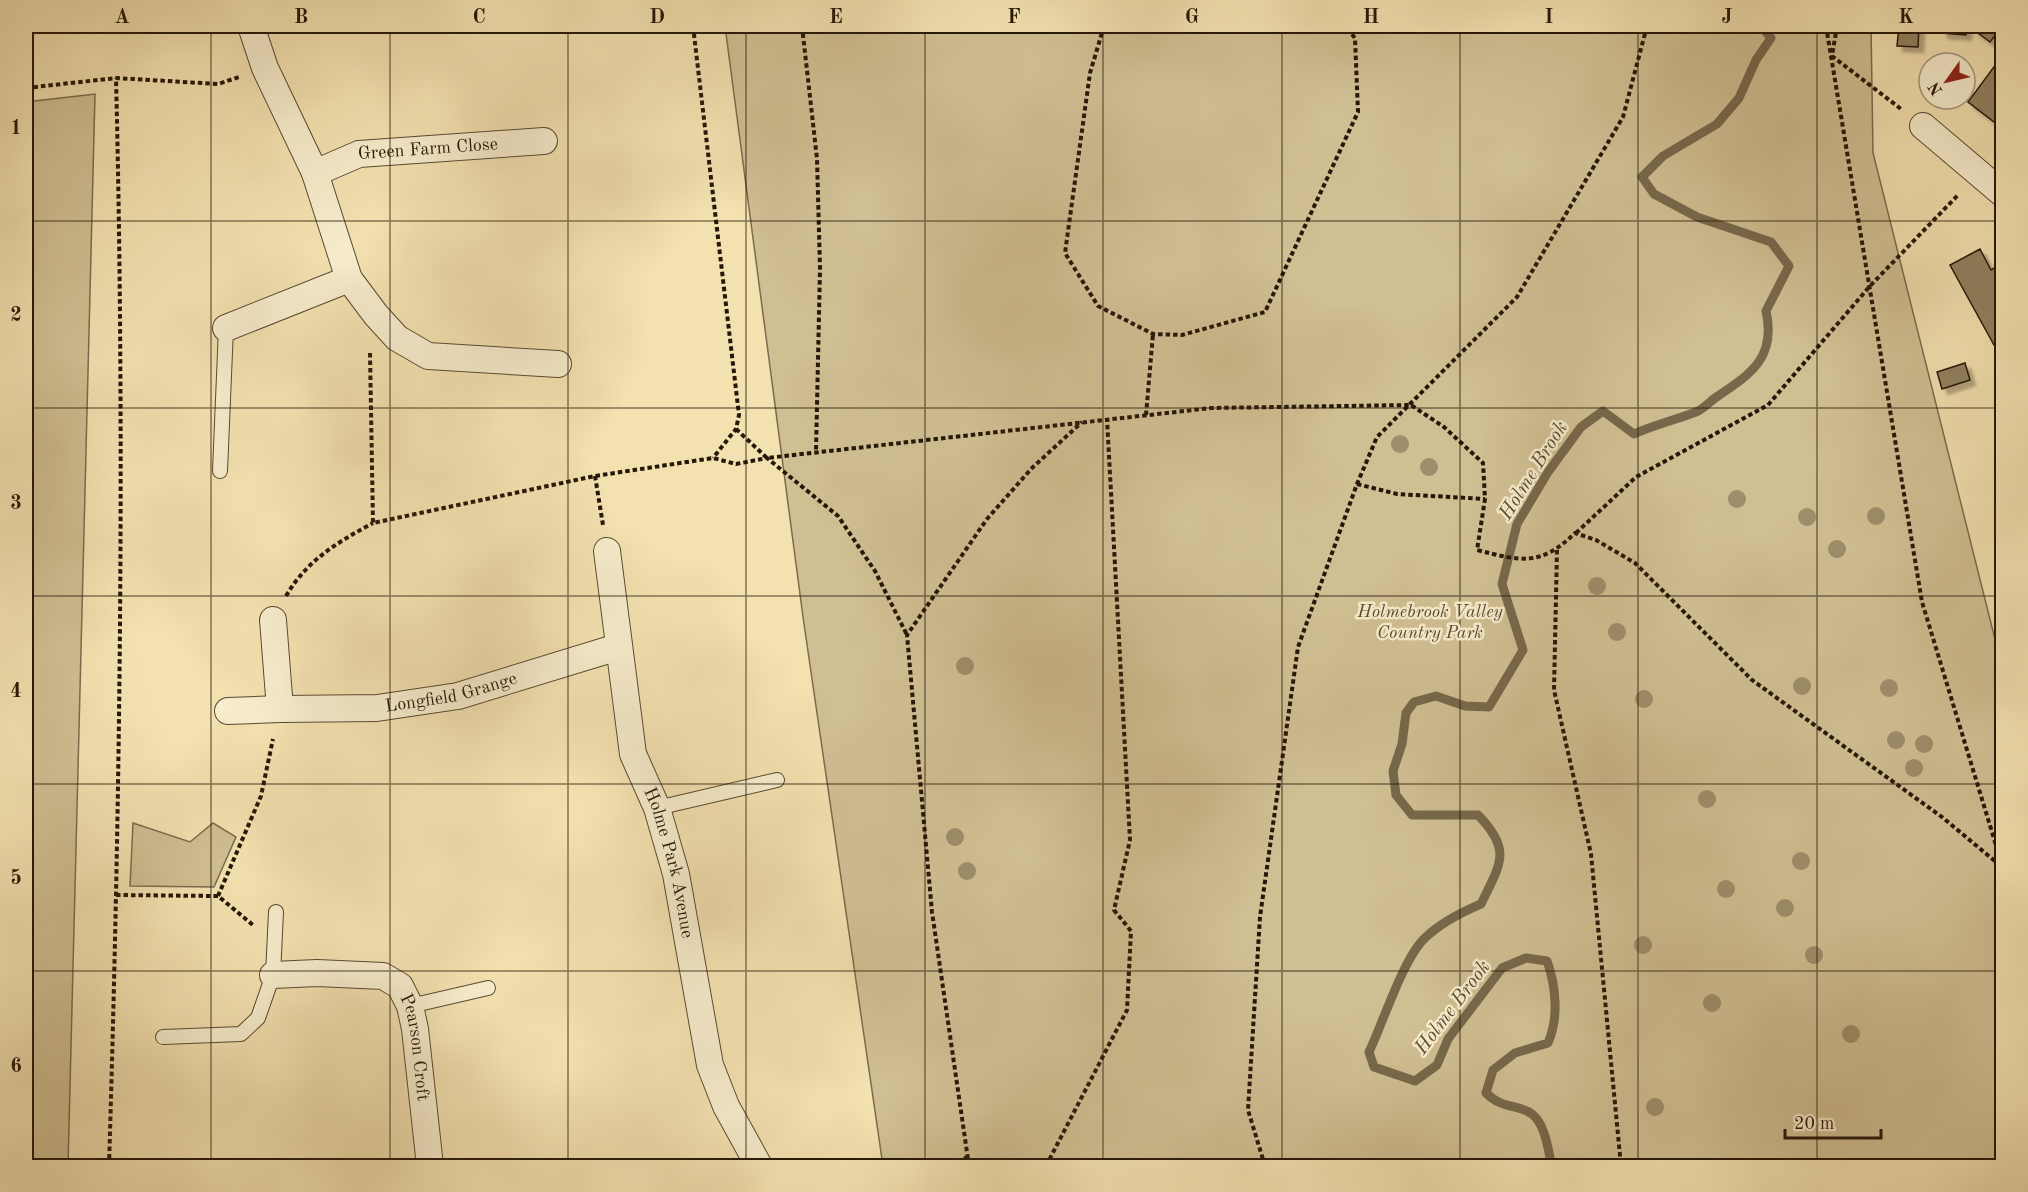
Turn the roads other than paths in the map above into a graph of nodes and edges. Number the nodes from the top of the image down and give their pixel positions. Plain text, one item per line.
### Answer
1 (251, 26) edge
2 (1923, 126) road end
3 (544, 141) dead end
4 (315, 173) junction
5 (2002, 193) edge
6 (349, 279) junction
7 (226, 328) joint
8 (558, 364) dead end
9 (220, 471) dead end
10 (607, 551) road end
11 (273, 620) road end
12 (618, 647) junction
13 (280, 709) junction
14 (228, 711) dead end
15 (777, 780) dead end
16 (657, 808) junction
17 (276, 912) dead end
18 (273, 975) junction
19 (488, 988) dead end
20 (411, 1006) junction
21 (163, 1037) dead end
22 (430, 1167) edge
23 (759, 1167) edge

1 - 4 street
2 - 5 street
3 - 4 street, Green Farm Close
4 - 6 street
6 - 7 street
6 - 8 street
7 - 9 lane
10 - 12 street, Holme Park Avenue
11 - 13 street
12 - 13 street, Longfield Grange
12 - 16 street, Holme Park Avenue
13 - 14 street, Longfield Grange
15 - 16 lane
16 - 23 street, Holme Park Avenue
17 - 18 lane
18 - 20 street, Pearson Croft
18 - 21 lane
19 - 20 lane
20 - 22 street, Pearson Croft

